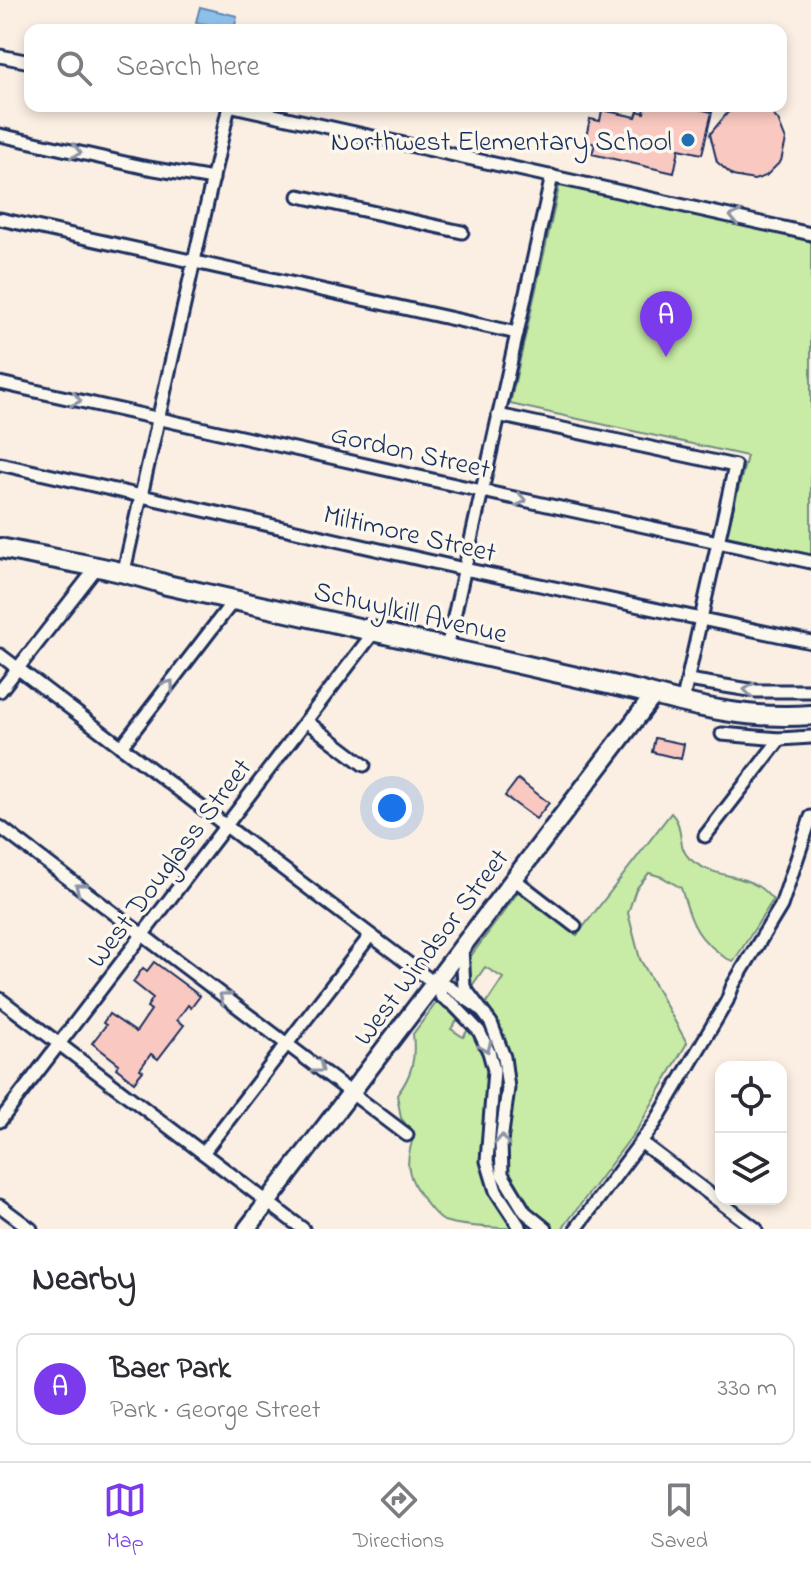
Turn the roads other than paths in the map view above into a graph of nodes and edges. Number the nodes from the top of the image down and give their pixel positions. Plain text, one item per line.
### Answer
1 (0, 56) edge
2 (24, 61) edge
3 (230, 112) edge
4 (259, 112) edge
5 (0, 135) edge
6 (552, 176) junction
7 (213, 179) junction
8 (299, 196) dead end
9 (0, 219) edge
10 (462, 232) dead end
11 (811, 234) edge
12 (195, 262) junction
13 (517, 333) junction
14 (0, 383) edge
15 (498, 415) junction
16 (160, 418) junction
17 (0, 464) edge
18 (482, 491) junction
19 (142, 496) junction
20 (718, 542) junction
21 (0, 548) edge
22 (811, 562) edge
23 (97, 567) junction
24 (464, 569) junction
25 (124, 571) junction
26 (234, 600) junction
27 (702, 619) junction
28 (374, 632) junction
29 (811, 642) edge
30 (447, 648) junction
31 (0, 655) edge
32 (18, 668) junction
33 (0, 691) edge
34 (685, 691) junction
35 (811, 691) edge
36 (654, 695) junction
37 (805, 716) edge
38 (306, 721) junction
39 (722, 734) dead end
40 (811, 737) edge
41 (780, 739) junction
42 (121, 747) junction
43 (364, 765) dead end
44 (811, 817) edge
45 (225, 826) junction
46 (0, 827) edge
47 (705, 836) dead end
48 (514, 879) junction
49 (575, 926) dead end
50 (142, 935) junction
51 (370, 936) junction
52 (462, 948) junction
53 (437, 985) junction
54 (0, 999) edge
55 (478, 1007) junction
56 (59, 1044) junction
57 (287, 1044) junction
58 (351, 1093) junction
59 (0, 1121) edge
60 (407, 1135) dead end
61 (642, 1143) junction
62 (203, 1153) junction
63 (267, 1202) junction
64 (0, 1206) edge
65 (519, 1224) edge
66 (31, 1229) edge
67 (247, 1229) edge
68 (303, 1229) edge
69 (529, 1229) edge
70 (546, 1229) edge
71 (576, 1229) edge
72 (756, 1229) edge

1 - 2 street
3 - 7 street
4 - 6 street
5 -> 7 street
11 -> 6 street
6 - 13 street
7 - 12 street
8 - 10 street
9 - 12 street
12 - 13 street
12 - 16 street
13 - 15 street
14 -> 16 street, Gordon Street
15 - 18 street
15 - 20 street
16 - 18 street, Gordon Street
16 - 19 street
17 - 19 street, Miltimore Street
18 -> 20 street, Gordon Street
18 - 24 street
19 - 24 street, Miltimore Street
19 - 25 street
20 - 22 street, Gordon Street
20 - 27 street
21 - 23 main road, Schuylkill Avenue
23 - 25 main road, Schuylkill Avenue
23 - 32 street
24 - 27 street, Miltimore Street
24 - 30 street
25 - 26 main road, Schuylkill Avenue
26 - 28 main road, Schuylkill Avenue
42 -> 26 street
27 - 29 street, Miltimore Street
27 - 34 street
28 - 30 main road, Schuylkill Avenue
28 - 38 street, West Douglass Street
30 - 36 main road, Schuylkill Avenue
31 - 32 street
32 - 33 street
32 - 42 street
35 -> 34 street, Schuylkill Avenue
34 - 36 main road, Schuylkill Avenue
34 - 37 main road, Schuylkill Avenue
36 - 48 main road, West Windsor Street
38 - 43 street
38 - 45 street, West Douglass Street
39 - 41 street
40 - 41 street
41 - 47 street
42 - 45 street
44 - 61 street
45 - 50 street, West Douglass Street
45 - 51 street
50 -> 46 street
48 - 49 street
48 - 52 main road, West Windsor Street
50 - 56 street, West Douglass Street
57 -> 50 street
51 - 53 street
51 - 57 street
52 - 53 main road, West Windsor Street
52 - 55 street
53 - 55 street
53 - 58 main road, West Windsor Street
53 -> 65 street
54 - 56 street
70 -> 55 street
56 - 59 street, West Douglass Street
56 - 62 street
57 -> 58 street
57 - 62 street
58 - 60 street
58 - 63 main road, West Windsor Street
61 - 71 street
61 - 72 street
62 - 63 street
63 - 67 main road, West Windsor Street
63 - 68 street
64 - 66 street
65 - 69 street

